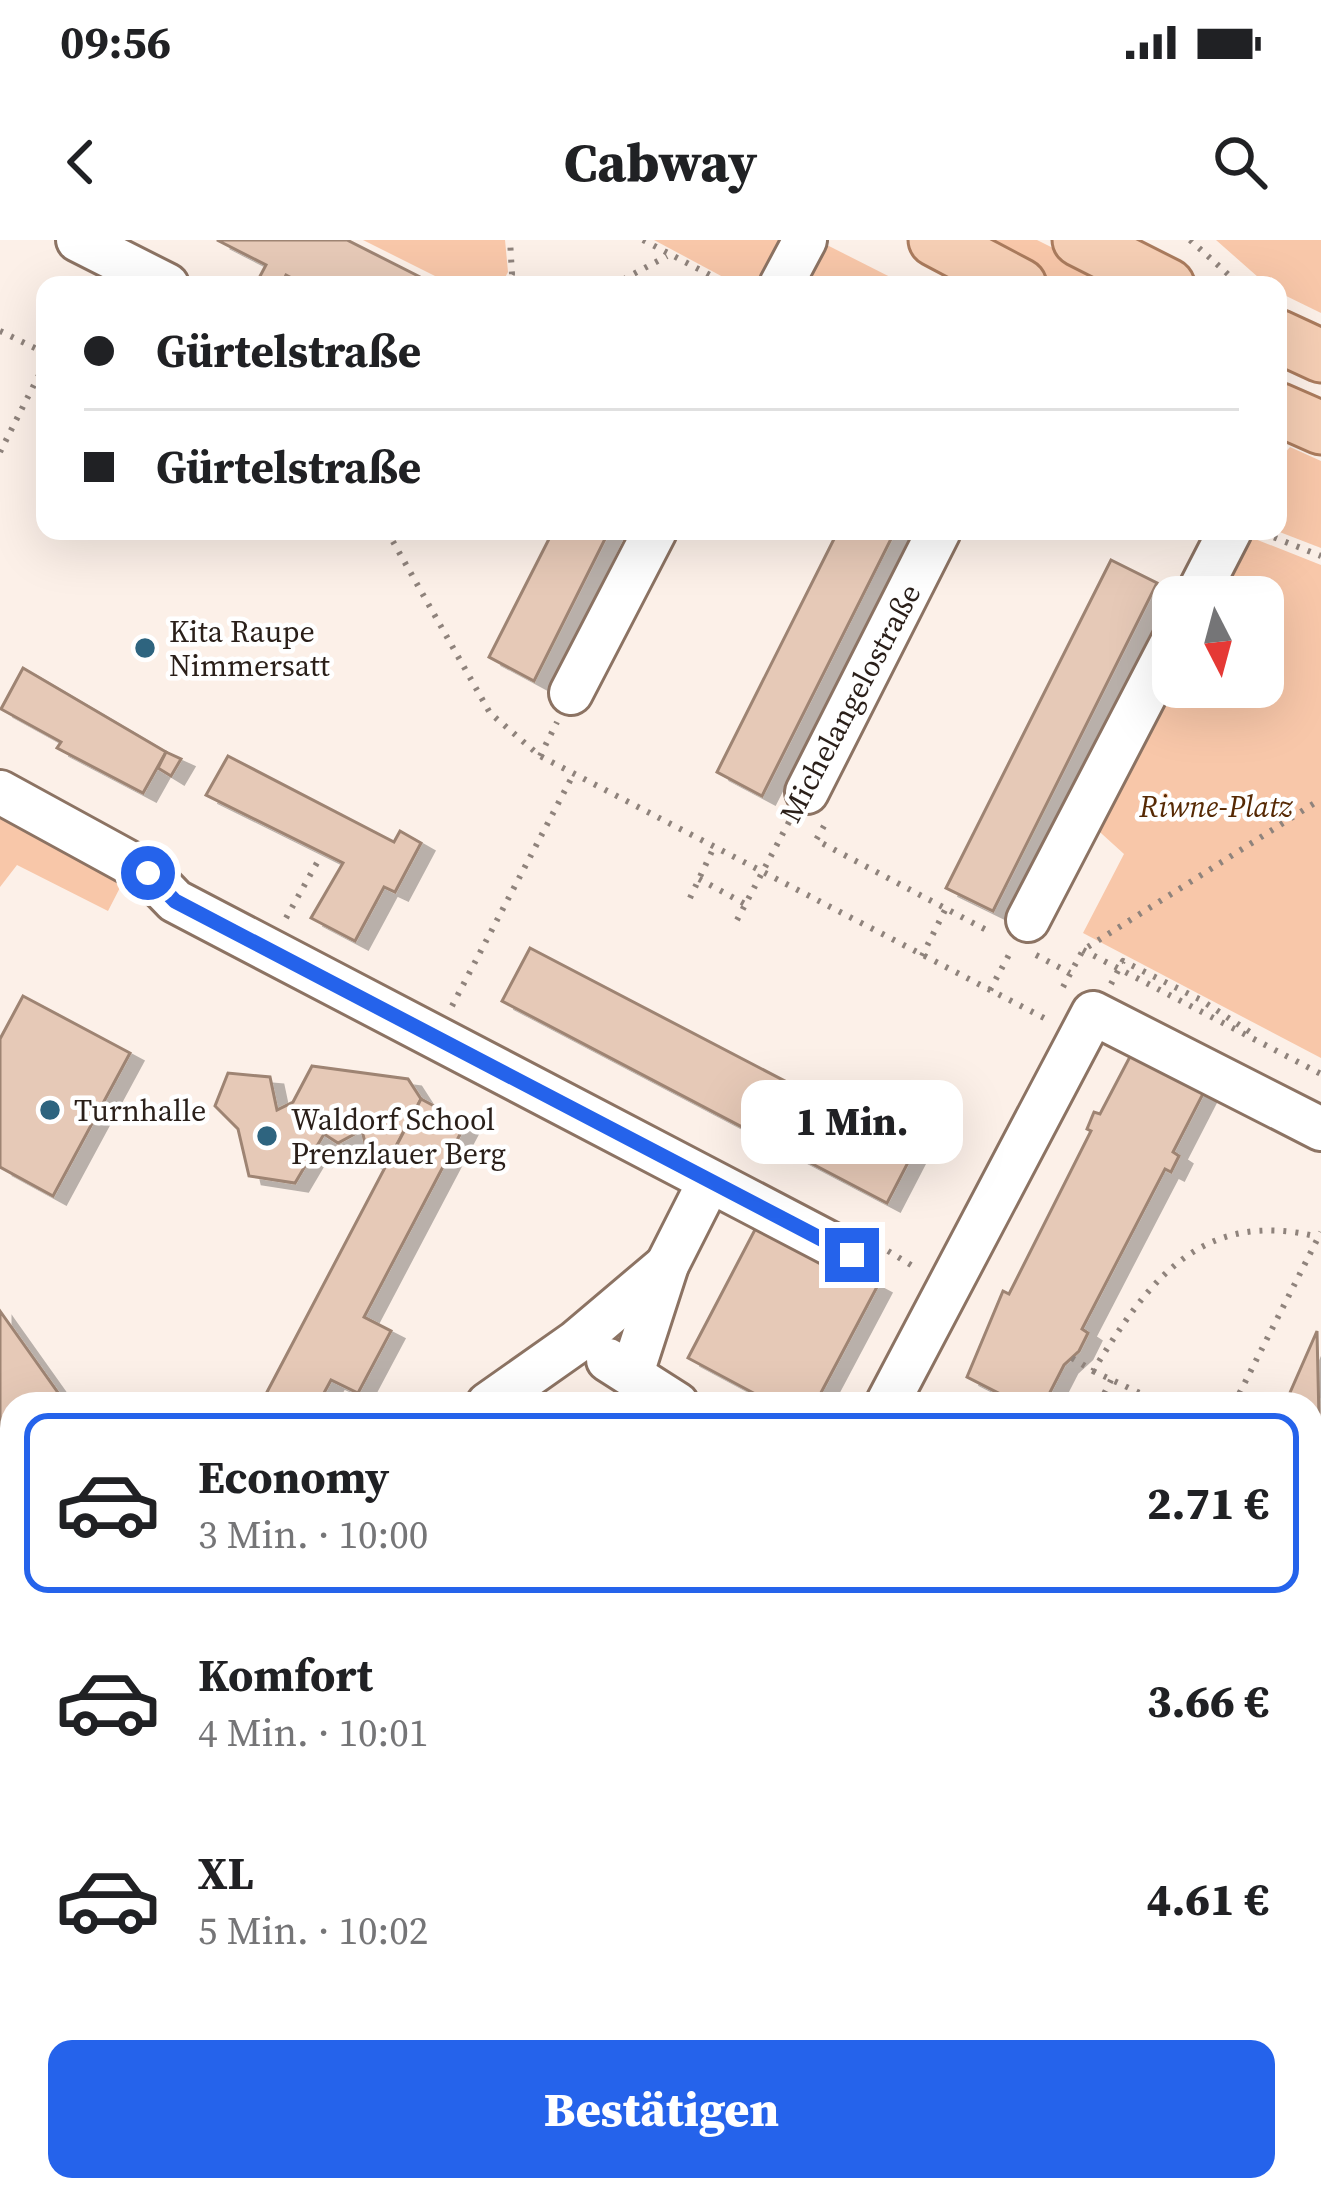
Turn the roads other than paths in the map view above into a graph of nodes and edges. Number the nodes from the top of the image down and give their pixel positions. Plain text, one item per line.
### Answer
1 (79, 240) edge
2 (805, 240) edge
3 (935, 240) edge
4 (1079, 240) edge
5 (149, 276) edge
6 (786, 276) edge
7 (1003, 276) edge
8 (1150, 276) edge
9 (1287, 340) edge
10 (1321, 356) edge
11 (650, 540) edge
12 (935, 540) edge
13 (1226, 540) edge
14 (1207, 576) edge
15 (1152, 681) edge
16 (571, 693) dead end
17 (0, 792) edge
18 (809, 808) road end
19 (1019, 936) road end
20 (1321, 1130) edge
21 (710, 1182) junction
22 (852, 1255) dead end
23 (667, 1264) junction
24 (576, 1342) junction
25 (632, 1373) junction
26 (505, 1392) edge
27 (660, 1392) edge
28 (893, 1392) edge

1 - 5 street
2 - 6 street
3 - 7 main road
4 - 8 main road
9 - 10 main road
11 - 16 street
12 - 18 street, Michelangelostraße
13 - 14 street
15 - 19 street
17 - 21 street
20 - 28 street
21 - 22 street
21 - 23 street
23 - 24 street
23 - 25 street
24 - 25 street
24 - 26 street
25 - 27 street

